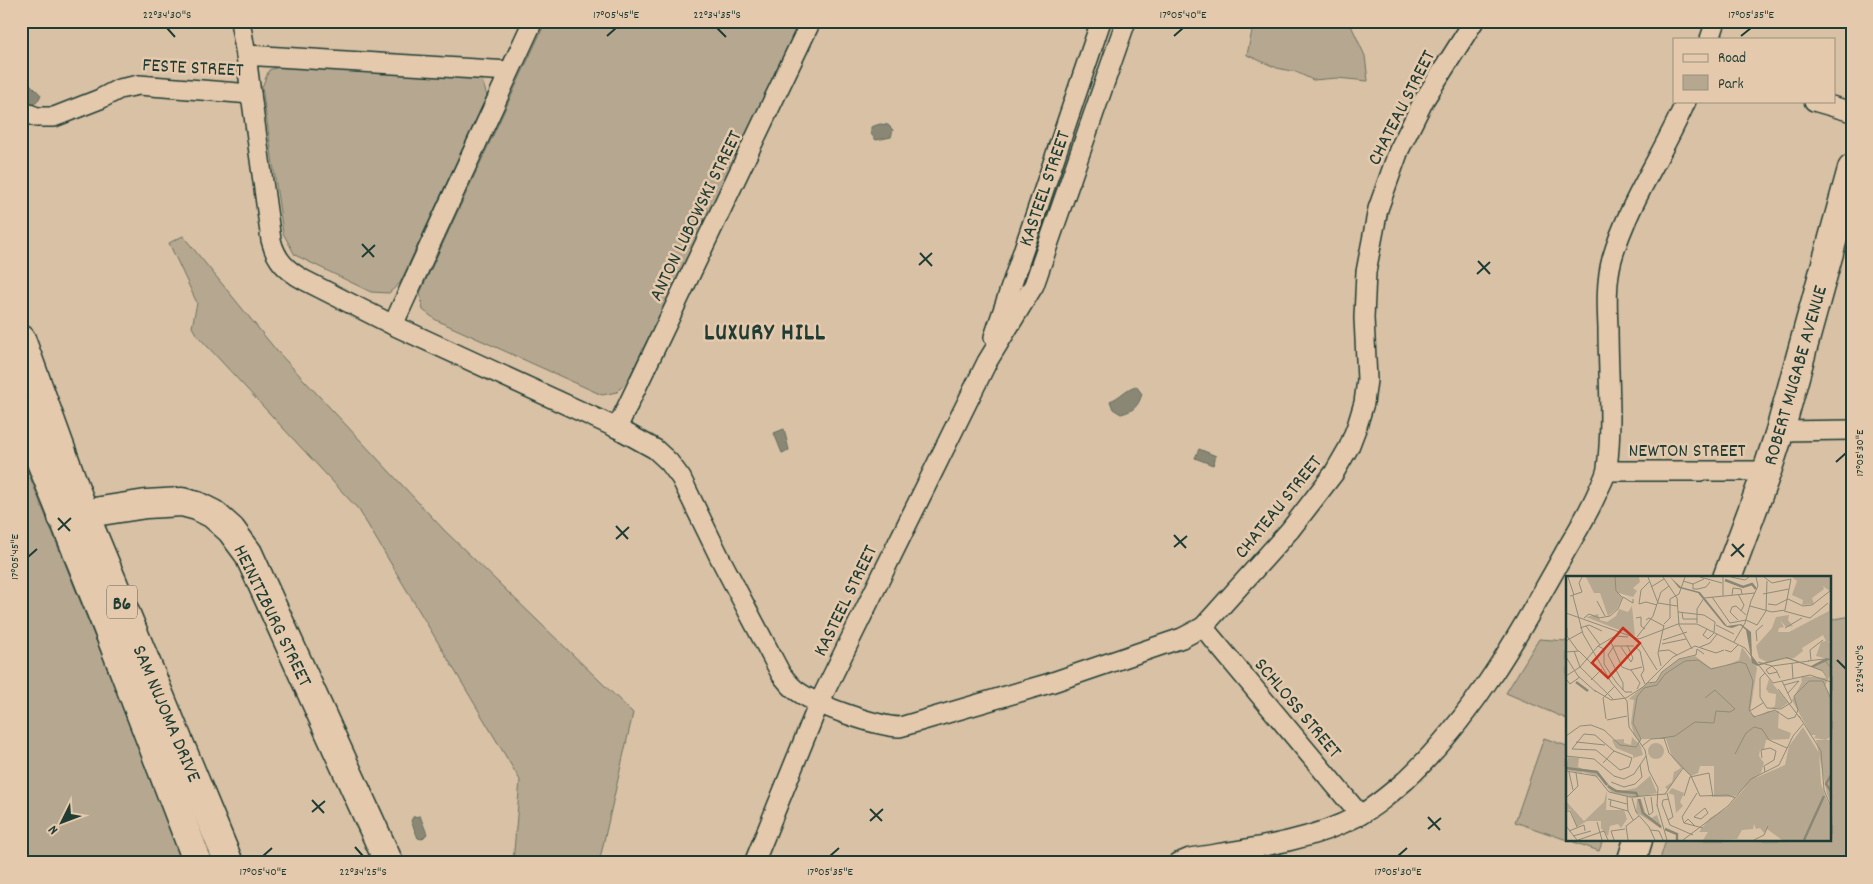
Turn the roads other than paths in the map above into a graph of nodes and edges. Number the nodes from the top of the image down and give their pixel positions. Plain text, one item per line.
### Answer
1 (240, 21) edge
2 (533, 21) edge
3 (811, 21) edge
4 (1101, 21) edge
5 (1126, 21) edge
6 (1474, 21) edge
7 (1716, 21) edge
8 (1710, 38) edge
9 (246, 55) junction
10 (509, 71) junction
11 (251, 94) junction
12 (1686, 102) edge
13 (1817, 102) edge
14 (21, 111) edge
15 (1852, 112) edge
16 (1852, 169) edge
17 (393, 325) junction
18 (21, 339) edge
19 (987, 362) junction
20 (21, 412) edge
21 (617, 428) junction
22 (1780, 430) junction
23 (1852, 430) edge
24 (1607, 471) junction
25 (1767, 471) junction
26 (73, 515) junction
27 (1728, 576) edge
28 (1203, 627) junction
29 (819, 703) junction
30 (1360, 815) junction
31 (1637, 842) edge
32 (198, 863) edge
33 (229, 863) edge
34 (389, 863) edge
35 (754, 863) edge
36 (1178, 863) edge
37 (1631, 863) edge

1 - 9 street
2 - 10 street
3 - 21 street, ANTON LUBOWSKI STREET
4 - 19 street, KASTEEL STREET
5 - 19 street, KASTEEL STREET
6 - 28 street, CHATEAU STREET
7 - 8 street
9 - 10 street, FESTE STREET
9 - 11 street, FESTE STREET
10 - 17 street
11 - 14 street, FESTE STREET
11 - 17 street
12 - 24 street
13 - 15 street
16 - 22 main road, ROBERT MUGABE AVENUE
17 - 21 street
18 - 26 main road, SAM NUJOMA DRIVE / B6
19 - 29 street, KASTEEL STREET
20 - 26 main road, SAM NUJOMA DRIVE / B6
21 - 29 street
22 - 23 street
22 - 25 main road, ROBERT MUGABE AVENUE
24 - 25 street, NEWTON STREET
24 - 30 street
25 - 27 main road, ROBERT MUGABE AVENUE
26 - 32 main road, SAM NUJOMA DRIVE / B6
26 - 33 main road, SAM NUJOMA DRIVE / B6
26 - 34 main road, HEINITZBURG STREET
28 - 29 street, CHATEAU STREET
28 - 30 street, SCHLOSS STREET
29 - 35 street, KASTEEL STREET
30 - 36 street
31 - 37 main road

